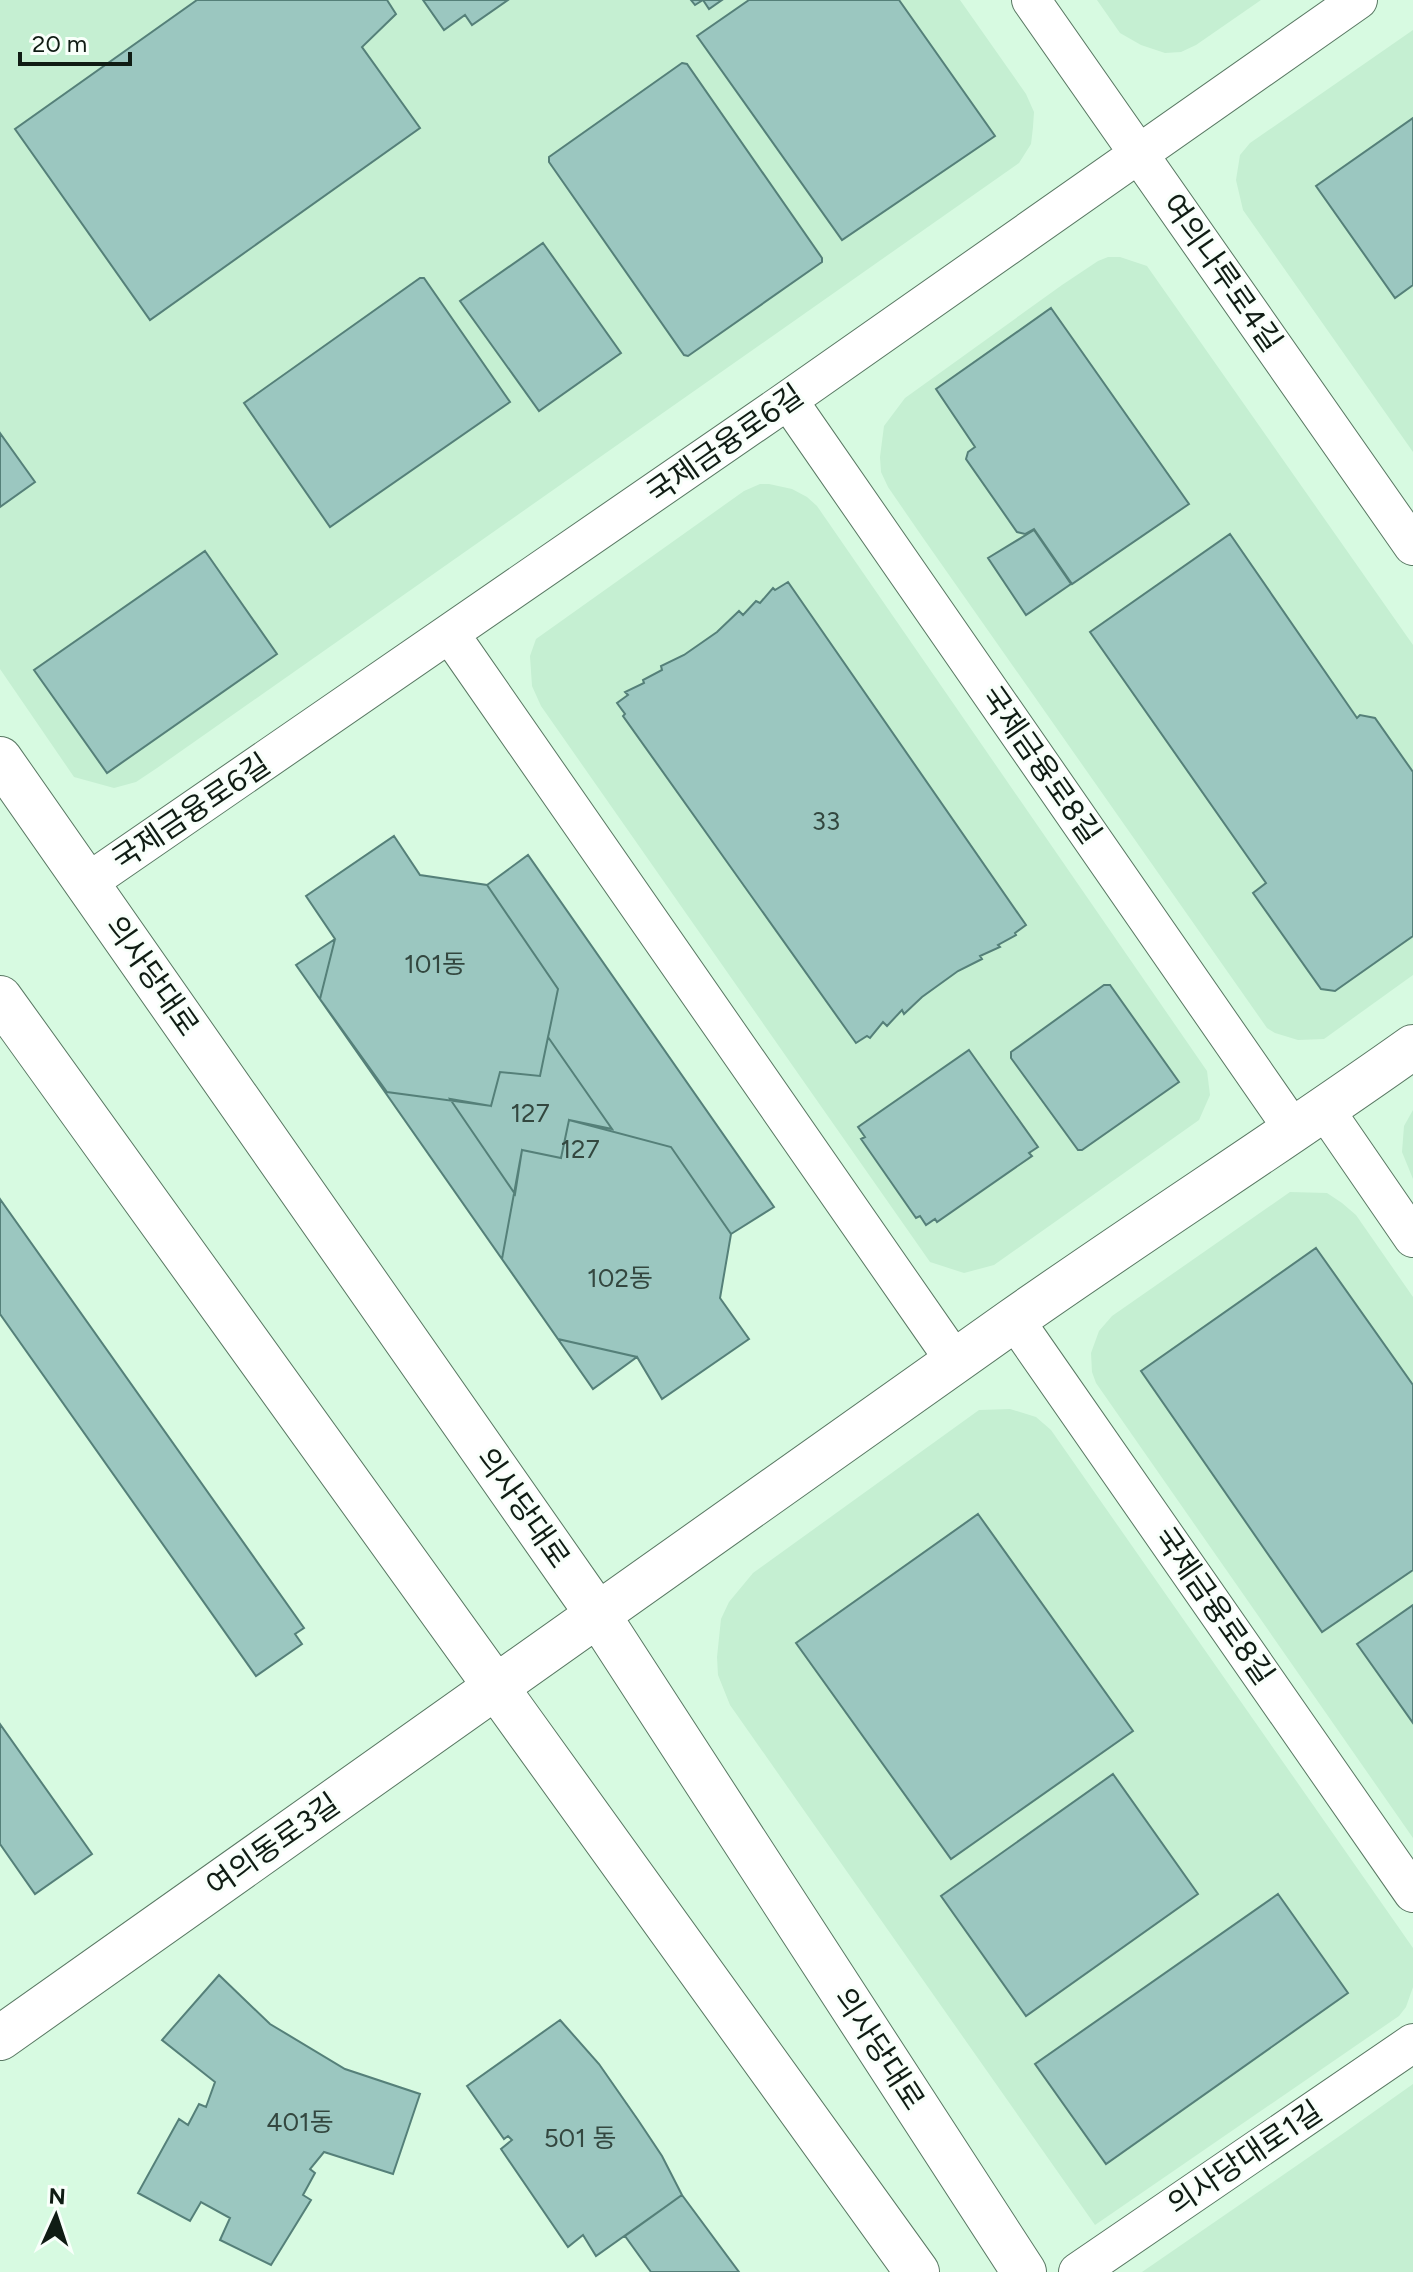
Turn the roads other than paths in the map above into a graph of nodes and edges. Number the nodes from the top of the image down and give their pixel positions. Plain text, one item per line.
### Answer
1 (1031, 0) edge
2 (1358, 0) edge
3 (1138, 153) junction
4 (788, 400) junction
5 (1413, 546) edge
6 (450, 634) junction
7 (0, 759) edge
8 (87, 883) junction
9 (0, 998) edge
10 (1413, 1047) edge
11 (1309, 1120) junction
12 (1413, 1238) edge
13 (1014, 1319) junction
14 (955, 1361) junction
15 (596, 1612) junction
16 (497, 1688) junction
17 (1413, 1893) edge
18 (0, 2038) edge
19 (1413, 2043) edge
20 (917, 2272) edge
21 (1024, 2272) edge
22 (1078, 2272) edge

1 - 3 street, 여의나루로4길
2 - 3 street, 국제금융로6길
3 - 4 street, 국제금융로6길
3 - 5 street, 여의나루로4길
4 - 6 street, 국제금융로6길
4 - 11 street, 국제금융로8길
6 - 8 street, 국제금융로6길
6 - 14 street
7 - 8 main road, 의사당대로
8 - 15 main road, 의사당대로
9 - 16 main road
10 - 11 main road
11 - 12 street, 국제금융로8길
11 - 13 main road
13 - 14 main road
13 - 17 street, 국제금융로8길
14 - 15 main road
15 - 16 main road, 여의동로3길
15 - 21 main road, 의사당대로
16 - 18 main road, 여의동로3길
16 - 20 main road
19 - 22 street, 의사당대로1길

